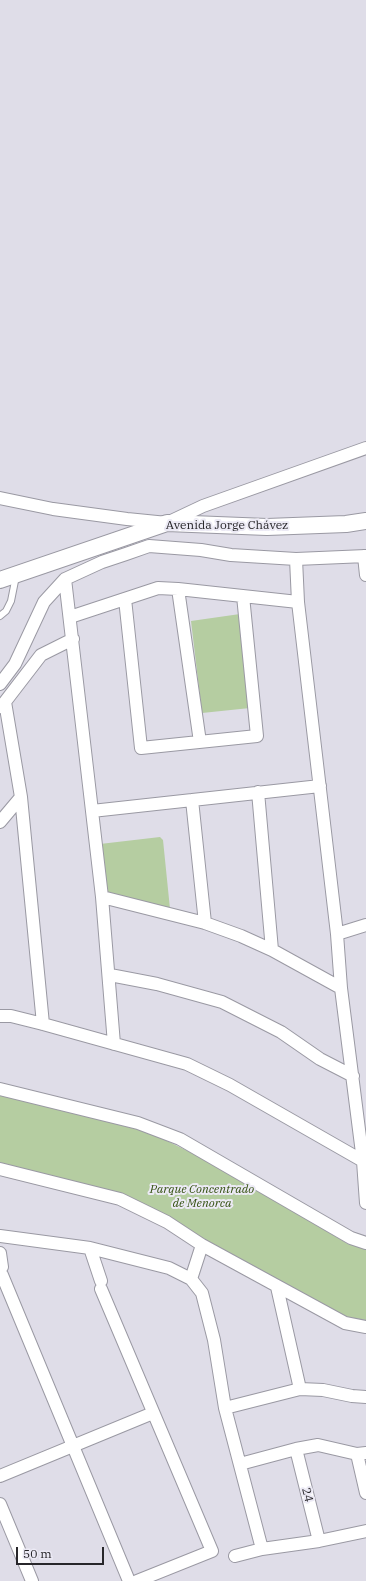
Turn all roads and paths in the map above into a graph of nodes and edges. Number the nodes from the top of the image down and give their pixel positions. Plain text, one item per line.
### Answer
1 (366, 448) edge
2 (0, 498) edge
3 (366, 521) edge
4 (167, 523) junction
5 (365, 556) edge
6 (296, 559) junction
7 (16, 574) junction
8 (366, 575) edge
9 (65, 579) junction
10 (0, 580) edge
11 (178, 589) junction
12 (243, 596) junction
13 (125, 599) junction
14 (298, 602) junction
15 (0, 616) edge
16 (70, 617) junction
17 (72, 640) junction
18 (0, 684) edge
19 (3, 705) edge
20 (200, 742) junction
21 (320, 786) junction
22 (258, 792) junction
23 (21, 797) junction
24 (192, 800) junction
25 (92, 811) junction
26 (1, 821) edge
27 (24, 828) junction
28 (102, 897) junction
29 (205, 923) junction
30 (366, 925) edge
31 (337, 934) junction
32 (272, 950) junction
33 (110, 975) junction
34 (341, 988) junction
35 (0, 1016) edge
36 (43, 1024) junction
37 (114, 1044) junction
38 (353, 1076) junction
39 (0, 1089) edge
40 (364, 1161) junction
41 (0, 1169) edge
42 (366, 1203) edge
43 (0, 1236) edge
44 (366, 1243) edge
45 (202, 1245) junction
46 (90, 1248) junction
47 (0, 1253) edge
48 (1, 1273) edge
49 (190, 1279) junction
50 (277, 1287) junction
51 (366, 1327) edge
52 (300, 1389) junction
53 (366, 1397) edge
54 (225, 1408) junction
55 (153, 1413) junction
56 (72, 1446) junction
57 (296, 1449) junction
58 (361, 1453) edge
59 (240, 1464) junction
60 (0, 1476) edge
61 (366, 1493) edge
62 (0, 1504) edge
63 (366, 1530) edge
64 (318, 1540) junction
65 (262, 1549) junction
66 (236, 1556) dead end
67 (32, 1581) edge
68 (129, 1581) edge
69 (137, 1581) edge

1 - 4 street
2 - 4 street
3 - 4 main road, Avenida Jorge Chávez
4 - 7 main road, Avenida Jorge Chávez
5 - 6 street
5 - 8 street
6 - 9 street
6 - 14 street
7 - 10 main road, Avenida Jorge Chávez
7 - 15 lane
9 - 16 street
9 - 18 street
11 - 12 street
11 - 13 street
11 - 20 street
12 - 14 street
12 - 20 street
13 - 16 street
13 - 20 street
14 - 21 street
16 - 17 street
17 - 19 street
17 - 25 street
19 - 23 street
21 - 22 street
21 - 31 street
22 - 24 street
22 - 32 street
23 - 26 street
23 - 27 street
24 - 25 street
24 - 29 street
25 - 28 street
26 - 27 street
27 - 36 street
28 - 29 street
28 - 33 street
29 - 32 street
30 - 31 street
31 - 34 street
32 - 34 street
33 - 37 street
33 - 38 street
34 - 38 street
35 - 36 street
36 - 37 street
37 - 40 street
38 - 40 street
39 - 44 street
40 - 42 street
41 - 45 street
43 - 46 street
45 - 49 street
45 - 50 street
46 - 49 street
46 - 55 street
47 - 48 street
48 - 56 street
49 - 54 street
50 - 51 street
50 - 52 street
52 - 53 street
52 - 54 street
54 - 59 street
55 - 56 street
55 - 69 street
56 - 60 street
56 - 68 street
57 - 58 street
57 - 59 street
57 - 64 street, 24
58 - 61 street
59 - 65 street
62 - 67 street
63 - 64 street
64 - 65 street
65 - 66 street

